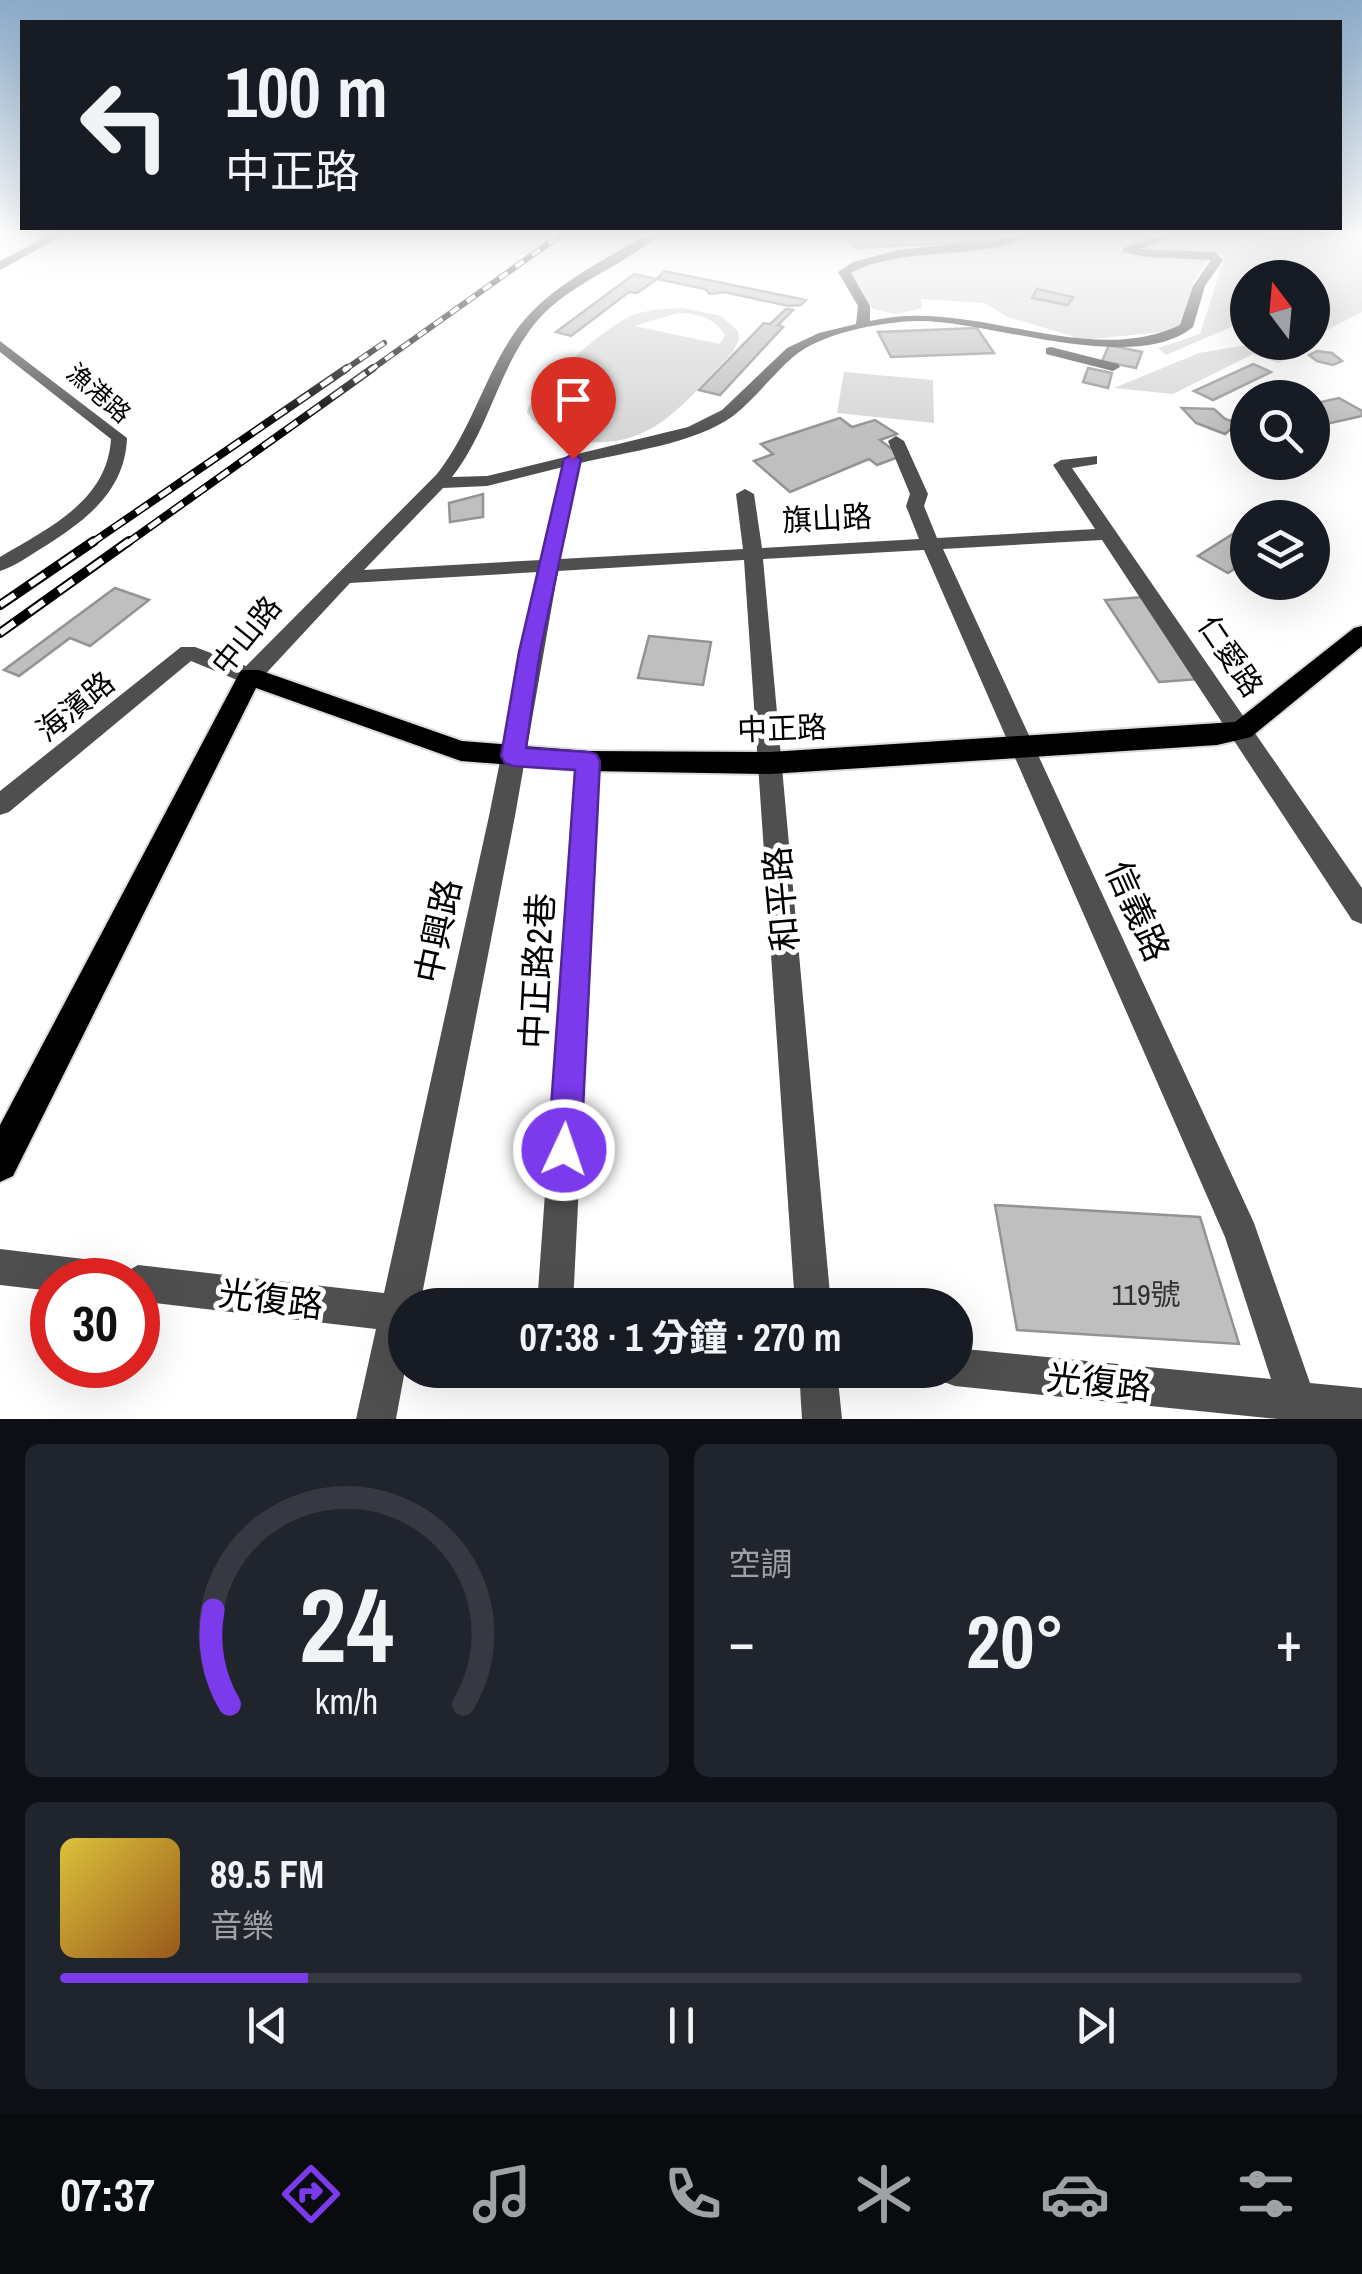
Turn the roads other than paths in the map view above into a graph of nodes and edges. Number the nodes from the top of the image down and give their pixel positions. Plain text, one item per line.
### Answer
1 (549, 302) edge
2 (862, 302) edge
3 (1194, 302) edge
4 (863, 326) junction
5 (998, 326) junction
6 (1032, 336) junction
7 (1090, 344) junction
8 (0, 345) edge
9 (1112, 367) dead end
10 (896, 441) dead end
11 (573, 459) junction
12 (1091, 460) dead end
13 (438, 483) junction
14 (745, 494) dead end
15 (1108, 534) junction
16 (930, 542) junction
17 (754, 552) junction
18 (549, 564) junction
19 (0, 565) edge
20 (345, 578) junction
21 (1362, 634) edge
22 (188, 652) joint
23 (250, 676) junction
24 (1242, 730) junction
25 (1023, 748) junction
26 (513, 756) junction
27 (588, 761) junction
28 (770, 763) junction
29 (0, 806) edge
30 (1362, 911) edge
31 (0, 1163) edge
32 (0, 1268) edge
33 (30, 1271) edge
34 (160, 1286) edge
35 (406, 1288) edge
36 (556, 1288) edge
37 (812, 1288) edge
38 (388, 1312) edge
39 (388, 1369) edge
40 (973, 1370) edge
41 (819, 1388) edge
42 (1362, 1408) edge
43 (1302, 1411) edge
44 (376, 1419) edge
45 (822, 1419) edge

1 - 13 street, 中山路
2 - 4 street
3 - 7 street
4 - 5 street
4 - 11 street
5 - 6 street
5 - 7 street
6 - 7 street
6 - 9 street
8 - 19 street, 漁港路
10 - 16 street, 信義路
11 - 13 street
11 - 18 street, 中興路
12 - 15 street, 仁愛路
13 - 20 street, 中山路
14 - 17 street, 和平路
15 - 16 street, 旗山路
15 - 24 street, 仁愛路
16 - 17 street, 旗山路
16 - 25 street, 信義路
17 - 18 street, 旗山路
17 - 28 street, 和平路
18 - 20 street, 旗山路
18 - 26 street, 中興路
20 - 23 street, 中山路
21 - 24 main road
22 - 23 street, 中正路
22 - 29 street, 海濱路
23 - 26 main road, 中正路
23 - 31 main road, 中山路
24 - 25 main road, 中正路
24 - 30 street, 仁愛路
25 - 28 main road, 中正路
25 - 43 street, 信義路
26 - 27 main road, 中正路
26 - 35 street, 中興路
27 - 28 main road, 中正路
27 - 36 street, 中正路2巷
28 - 37 street, 和平路
32 - 33 street
34 - 38 street, 光復路
39 - 44 street, 中興路
40 - 43 street, 光復路
41 - 45 street
42 - 43 street, 光復路

